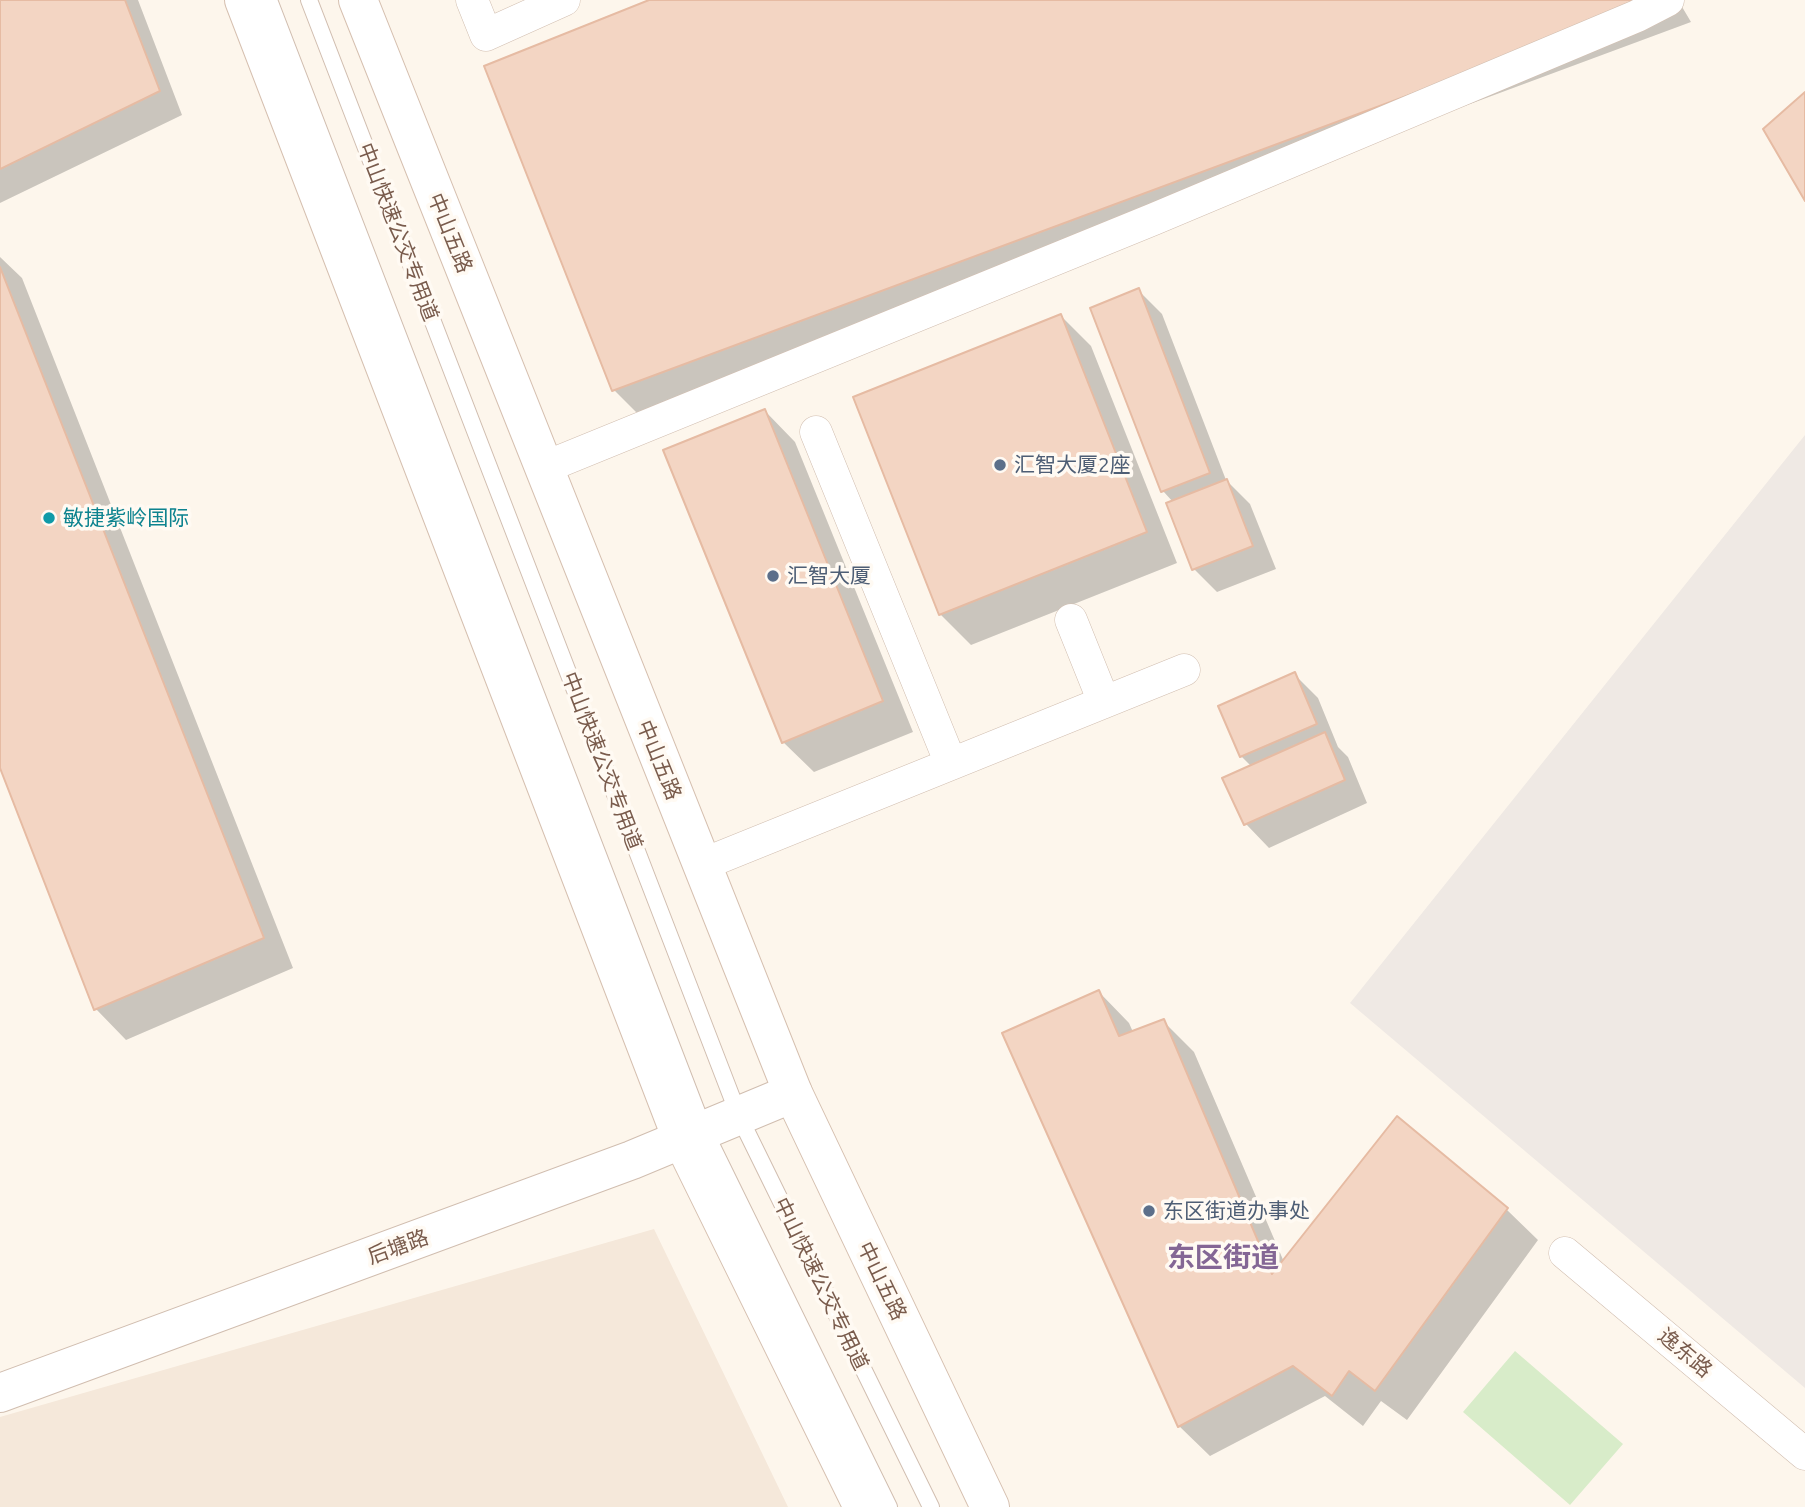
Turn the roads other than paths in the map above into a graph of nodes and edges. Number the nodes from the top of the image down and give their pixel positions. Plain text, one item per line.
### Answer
1 (244, 0) edge
2 (269, 0) edge
3 (309, 0) edge
4 (358, 0) edge
5 (472, 0) edge
6 (564, 0) edge
7 (1668, 0) edge
8 (816, 432) dead end
9 (543, 468) junction
10 (1071, 620) dead end
11 (1184, 670) dead end
12 (1104, 702) junction
13 (951, 764) junction
14 (701, 864) junction
15 (793, 1093) junction
16 (739, 1116) junction
17 (693, 1135) junction
18 (1565, 1253) dead end
19 (0, 1393) edge
20 (1805, 1454) edge
21 (863, 1507) edge
22 (889, 1507) edge
23 (931, 1507) edge
24 (990, 1507) edge

1 - 17 main road
2 - 17 lane, 中山快速公交专用道
3 - 16 lane, 中山快速公交专用道
4 - 9 main road, 中山五路
5 - 6 street
7 - 9 street
8 - 13 street
9 - 14 main road, 中山五路
10 - 12 street
11 - 12 street
12 - 13 street
13 - 14 street
14 - 15 main road, 中山五路
15 - 16 main road, 后塘路
15 - 24 main road, 中山五路
16 - 17 main road, 后塘路
16 - 23 lane, 中山快速公交专用道
17 - 19 main road, 后塘路
17 - 21 main road
17 - 22 lane, 中山快速公交专用道
18 - 20 street, 逸东路

